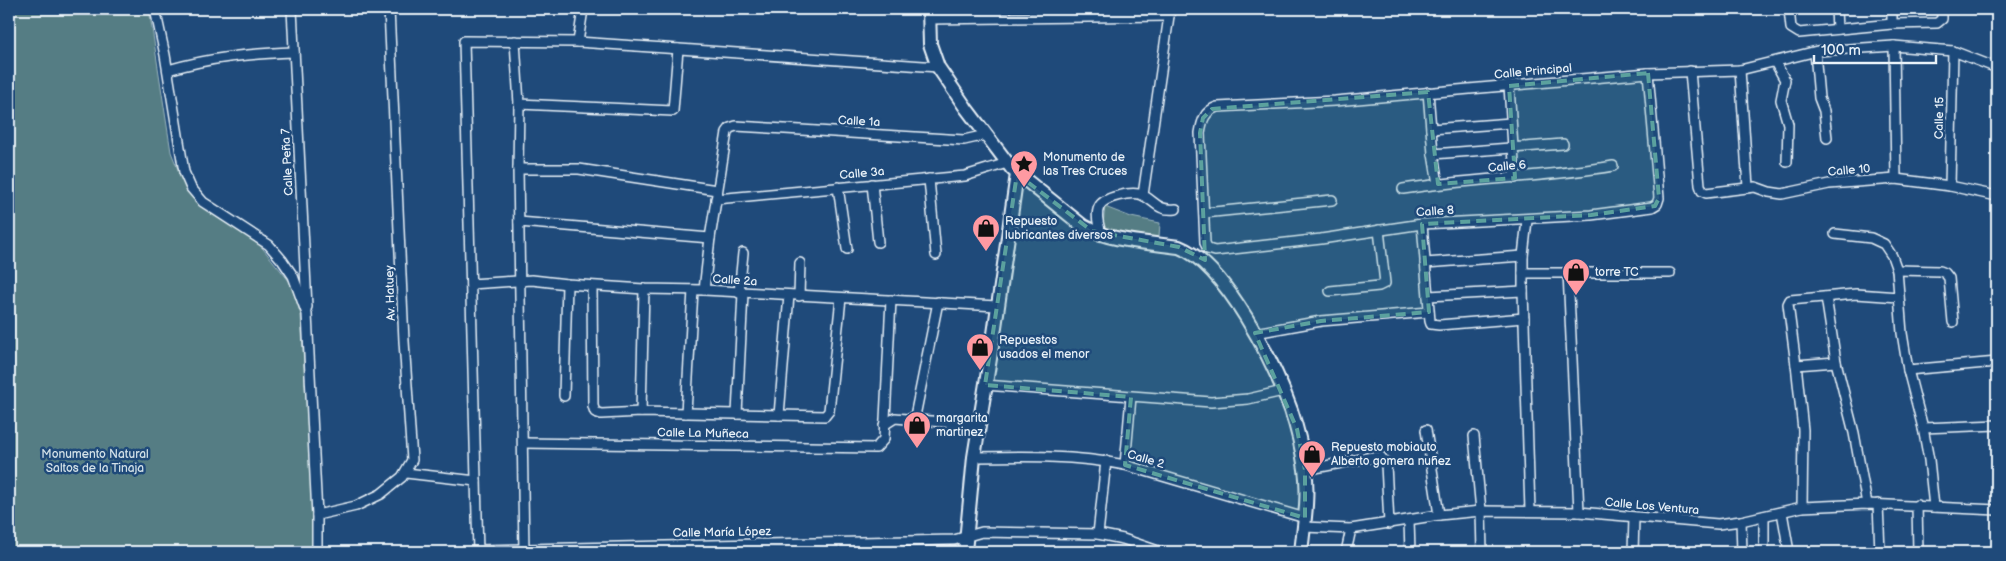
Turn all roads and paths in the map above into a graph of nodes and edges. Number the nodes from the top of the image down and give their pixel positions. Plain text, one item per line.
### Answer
1 (155, 9) edge
2 (292, 9) edge
3 (389, 9) edge
4 (582, 9) edge
5 (1789, 9) edge
6 (1836, 9) edge
7 (1892, 9) edge
8 (1942, 9) edge
9 (1170, 12) edge
10 (929, 14) edge
11 (989, 14) edge
12 (1892, 24) junction
13 (1837, 29) junction
14 (515, 41) junction
15 (578, 42) junction
16 (1894, 46) junction
17 (678, 49) junction
18 (294, 52) junction
19 (1815, 52) junction
20 (1953, 52) junction
21 (1775, 62) junction
22 (938, 67) junction
23 (1997, 68) edge
24 (168, 70) junction
25 (1740, 70) junction
26 (1690, 71) junction
27 (1648, 73) junction
28 (1509, 86) junction
29 (1428, 92) junction
30 (519, 104) junction
31 (1511, 122) junction
32 (1431, 129) junction
33 (986, 135) junction
34 (1827, 138) dead end
35 (1562, 144) dead end
36 (1512, 147) junction
37 (1433, 154) junction
38 (1787, 162) dead end
39 (1007, 163) junction
40 (1613, 166) dead end
41 (518, 168) junction
42 (1017, 174) junction
43 (1515, 178) junction
44 (1896, 179) junction
45 (929, 180) junction
46 (872, 184) junction
47 (1438, 184) junction
48 (1950, 186) junction
49 (838, 187) junction
50 (1748, 187) junction
51 (1404, 189) dead end
52 (717, 195) junction
53 (1143, 195) junction
54 (1997, 196) edge
55 (1332, 200) dead end
56 (1176, 209) dead end
57 (1204, 213) junction
58 (1527, 220) junction
59 (519, 222) junction
60 (1422, 224) junction
61 (1379, 230) junction
62 (1101, 234) junction
63 (1835, 234) dead end
64 (710, 238) junction
65 (878, 242) dead end
66 (847, 249) dead end
67 (742, 253) dead end
68 (1204, 254) junction
69 (936, 255) dead end
70 (1523, 256) junction
71 (800, 263) dead end
72 (1425, 264) junction
73 (1897, 270) junction
74 (1568, 272) junction
75 (1523, 273) junction
76 (1670, 273) dead end
77 (521, 280) junction
78 (471, 284) junction
79 (566, 284) junction
80 (592, 286) junction
81 (644, 289) junction
82 (692, 290) junction
83 (704, 290) junction
84 (1330, 291) dead end
85 (1523, 291) junction
86 (741, 293) junction
87 (789, 296) junction
88 (799, 296) junction
89 (1428, 296) junction
90 (1899, 296) junction
91 (1826, 297) junction
92 (841, 298) junction
93 (890, 300) junction
94 (938, 302) junction
95 (998, 306) junction
96 (1429, 312) junction
97 (307, 314) junction
98 (1524, 318) junction
99 (1953, 322) dead end
100 (1255, 333) junction
101 (1836, 362) junction
102 (1997, 362) edge
103 (1796, 364) junction
104 (1908, 370) junction
105 (985, 385) junction
106 (1283, 391) junction
107 (564, 396) dead end
108 (1131, 397) junction
109 (641, 412) junction
110 (686, 413) junction
111 (737, 414) junction
112 (779, 415) junction
113 (914, 421) junction
114 (884, 425) junction
115 (979, 425) junction
116 (1997, 425) edge
117 (1923, 428) junction
118 (1426, 430) dead end
119 (1474, 436) dead end
120 (523, 443) junction
121 (974, 457) junction
122 (1106, 461) junction
123 (1124, 465) junction
124 (1305, 470) junction
125 (406, 473) junction
126 (476, 481) junction
127 (1867, 504) junction
128 (1878, 504) junction
129 (1917, 505) junction
130 (1802, 507) junction
131 (1934, 507) junction
132 (1997, 510) edge
133 (1530, 511) junction
134 (1481, 512) junction
135 (1579, 512) junction
136 (1782, 512) junction
137 (1439, 514) junction
138 (316, 515) junction
139 (1764, 516) junction
140 (1634, 518) junction
141 (1409, 520) junction
142 (1741, 521) junction
143 (1304, 523) junction
144 (1389, 524) junction
145 (1351, 529) junction
146 (1098, 534) junction
147 (966, 536) junction
148 (646, 549) edge
149 (478, 551) edge
150 (524, 551) edge
151 (316, 552) edge
152 (965, 552) edge
153 (1161, 552) edge
154 (1301, 552) edge
155 (1346, 552) edge
156 (1410, 552) edge
157 (1482, 552) edge
158 (1633, 552) edge
159 (1742, 552) edge
160 (1764, 552) edge
161 (1789, 552) edge
162 (1880, 552) edge
163 (1918, 552) edge

1 - 24 street
2 - 18 street, Calle Peña 7
3 - 125 street, Av. Hatuey
4 - 15 street
5 - 13 street
6 - 13 street
7 - 12 street
8 - 12 street
9 - 11 street
9 - 53 street
10 - 11 street
10 - 22 street
12 - 13 street
14 - 15 street
14 - 30 street
14 - 78 street
15 - 17 street
16 - 19 street, Calle Principal
16 - 20 street, Calle Principal
16 - 44 street
17 - 22 street
17 - 30 street
18 - 24 street
18 - 97 street, Calle Peña 7
19 - 21 street, Calle Principal
19 - 34 street
20 - 23 street, Calle Principal
20 - 48 street, Calle 15
21 - 25 street, Calle Principal
21 - 38 street
22 - 33 street
24 - 97 street
25 - 26 street, Calle Principal
25 - 50 street
26 - 27 street, Calle Principal
26 - 50 street, Calle 10
27 - 28 street, Calle Principal
27 - 58 street, Calle 8
28 - 29 street, Calle Principal
28 - 31 street
29 - 32 street
29 - 57 street, Calle Principal
30 - 41 street
31 - 32 street
31 - 36 street
32 - 37 street
33 - 39 street
33 - 52 street, Calle 1a
35 - 36 street
36 - 37 street
36 - 43 street
37 - 47 street
39 - 42 street
39 - 45 street, Calle 3a
40 - 43 street, Calle 6
41 - 52 street, Calle 3a
41 - 59 street
42 - 62 street
42 - 95 street
43 - 47 street, Calle 6
44 - 48 street, Calle 10
44 - 50 street, Calle 10
45 - 46 street, Calle 3a
45 - 69 street
46 - 49 street, Calle 3a
46 - 65 street
47 - 51 street, Calle 6
48 - 54 street, Calle 10
49 - 52 street, Calle 3a
49 - 66 street
52 - 64 street
53 - 56 street
53 - 62 street
55 - 57 street
57 - 68 street, Calle Principal
58 - 60 street, Calle 8
58 - 70 street
59 - 64 street
59 - 77 street
60 - 61 street, Calle 8
60 - 72 street
61 - 68 street, Calle 8
61 - 84 street
62 - 68 street
63 - 73 street
64 - 83 street
67 - 86 street
68 - 100 street
70 - 72 street
70 - 75 street
71 - 88 street
72 - 89 street
73 - 90 street
73 - 99 street
74 - 75 street
74 - 76 street
74 - 135 street
75 - 85 street
77 - 78 street, Calle 2a
77 - 79 street, Calle 2a
77 - 120 street
78 - 126 street
79 - 80 street, Calle 2a
79 - 107 street
80 - 81 street, Calle 2a
80 - 109 street
81 - 82 street, Calle 2a
81 - 109 street
82 - 83 street, Calle 2a
82 - 110 street
83 - 86 street, Calle 2a
85 - 89 street
85 - 98 street
86 - 87 street, Calle 2a
86 - 111 street
87 - 88 street, Calle 2a
87 - 112 street
88 - 92 street, Calle 2a
89 - 96 street
90 - 91 street
90 - 104 street
91 - 101 street
91 - 103 street
92 - 93 street, Calle 2a
92 - 112 street
93 - 94 street, Calle 2a
93 - 114 street
94 - 95 street, Calle 2a
94 - 113 street
95 - 105 street
96 - 98 street
96 - 100 street
97 - 138 street, Calle Peña 7
98 - 133 street
100 - 106 street
101 - 103 street
101 - 127 street
102 - 104 street
103 - 130 street
104 - 117 street
105 - 108 street
105 - 115 street
106 - 108 street
106 - 124 street
108 - 123 street
109 - 110 street
110 - 111 street
111 - 112 street
113 - 114 street
113 - 115 street
114 - 120 street, Calle La Muñeca
115 - 121 street
116 - 117 street
117 - 131 street
118 - 137 street
119 - 134 street
120 - 150 street
121 - 122 street, Calle 2
121 - 147 street
122 - 123 street, Calle 2
122 - 146 street
123 - 143 street, Calle 2
124 - 143 street
124 - 144 street
125 - 126 street
125 - 138 street
126 - 149 street
127 - 128 street, Calle Los Ventura
127 - 130 street, Calle Los Ventura
128 - 129 street, Calle Los Ventura
128 - 162 street
129 - 131 street, Calle Los Ventura
129 - 163 street
130 - 136 street, Calle Los Ventura
131 - 132 street, Calle Los Ventura
133 - 134 street, Calle Los Ventura
133 - 135 street, Calle Los Ventura
134 - 137 street, Calle Los Ventura
134 - 157 street
135 - 140 street, Calle Los Ventura
136 - 139 street, Calle Los Ventura
136 - 161 street
137 - 141 street, Calle Los Ventura
138 - 151 street, Calle Peña 7
139 - 142 street, Calle Los Ventura
139 - 160 street
140 - 142 street, Calle Los Ventura
140 - 158 street
141 - 144 street, Calle Los Ventura
141 - 156 street
142 - 159 street
143 - 145 street, Calle Los Ventura
143 - 154 street
144 - 145 street, Calle Los Ventura
145 - 155 street
146 - 147 street, Calle María López
146 - 153 street, Calle María López
147 - 148 street, Calle María López
147 - 152 street
148 - 150 street, Calle María López
149 - 150 street, Calle María López

